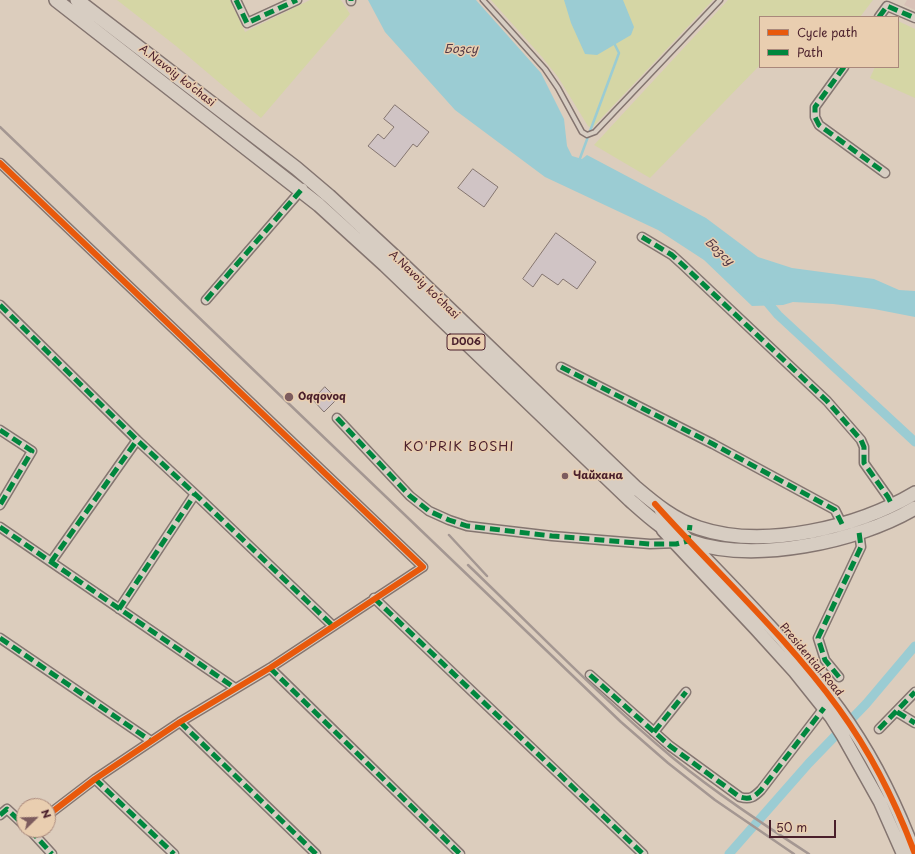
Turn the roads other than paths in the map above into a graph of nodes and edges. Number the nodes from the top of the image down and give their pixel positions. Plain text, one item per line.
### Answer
1 (56, 0) edge
2 (77, 0) edge
3 (236, 0) edge
4 (297, 0) edge
5 (483, 0) edge
6 (720, 0) edge
7 (880, 16) edge
8 (915, 18) edge
9 (115, 28) junction
10 (107, 39) junction
11 (843, 68) edge
12 (0, 163) edge
13 (296, 168) junction
14 (884, 173) dead end
15 (290, 180) junction
16 (306, 185) junction
17 (324, 200) junction
18 (642, 237) dead end
19 (206, 300) dead end
20 (0, 305) edge
21 (561, 367) dead end
22 (337, 418) dead end
23 (0, 430) edge
24 (137, 440) junction
25 (915, 493) edge
26 (195, 494) junction
27 (655, 504) junction
28 (0, 505) edge
29 (892, 505) junction
30 (915, 508) edge
31 (842, 524) junction
32 (690, 525) junction
33 (0, 527) edge
34 (859, 532) junction
35 (682, 542) junction
36 (51, 562) junction
37 (374, 598) junction
38 (119, 609) junction
39 (333, 626) junction
40 (0, 638) edge
41 (270, 668) junction
42 (590, 675) dead end
43 (839, 677) dead end
44 (235, 688) junction
45 (686, 692) dead end
46 (915, 692) edge
47 (831, 712) junction
48 (897, 712) junction
49 (180, 722) junction
50 (915, 723) edge
51 (879, 729) dead end
52 (654, 732) junction
53 (848, 733) junction
54 (152, 741) junction
55 (95, 779) junction
56 (56, 809) edge
57 (0, 815) edge
58 (16, 817) edge
59 (37, 838) edge
60 (52, 854) edge
61 (174, 854) edge
62 (316, 854) edge
63 (460, 854) edge
64 (643, 854) edge
65 (903, 854) edge
66 (915, 854) edge

1 - 10 main road, D006
2 - 9 main road, A.Navoiy ko‘chasi / D006
3 - 4 street
5 - 6 lane
7 - 8 street
9 - 10 main road
9 - 13 main road, A.Navoiy ko‘chasi / D006
10 - 15 main road, D006
11 - 14 street
12 - 37 street
13 - 15 main road
13 - 16 main road, A.Navoiy ko‘chasi / D006
15 - 16 main road, D006
16 - 17 main road, D006
16 - 19 street
17 - 27 main road, A.Navoiy ko‘chasi / D006
17 - 35 main road, D006
18 - 29 street
20 - 24 street
21 - 31 street
22 - 35 street
23 - 28 street
24 - 26 street
24 - 36 street
25 - 29 main road, A.Navoiy ko‘chasi / D006
26 - 38 street
26 - 39 street
27 - 32 main road, A.Navoiy ko‘chasi / D006
27 - 35 street, Presidential Road
29 - 31 main road, A.Navoiy ko‘chasi / D006
30 - 34 main road, D006
31 - 32 main road, A.Navoiy ko‘chasi / D006
32 - 35 street
33 - 36 street
34 - 35 main road, D006
34 - 43 street
35 - 47 street, Presidential Road
36 - 38 street
37 - 39 street
37 - 64 street
38 - 44 street
39 - 41 street
40 - 54 street
41 - 44 street
41 - 63 street
42 - 52 street
44 - 49 street
45 - 52 street
46 - 48 street
47 - 52 street
47 - 53 street, Presidential Road
48 - 50 street
48 - 51 street
49 - 54 street
49 - 62 street
53 - 65 street
53 - 66 street
54 - 55 street
55 - 56 street
55 - 61 street
57 - 58 street
59 - 60 street

